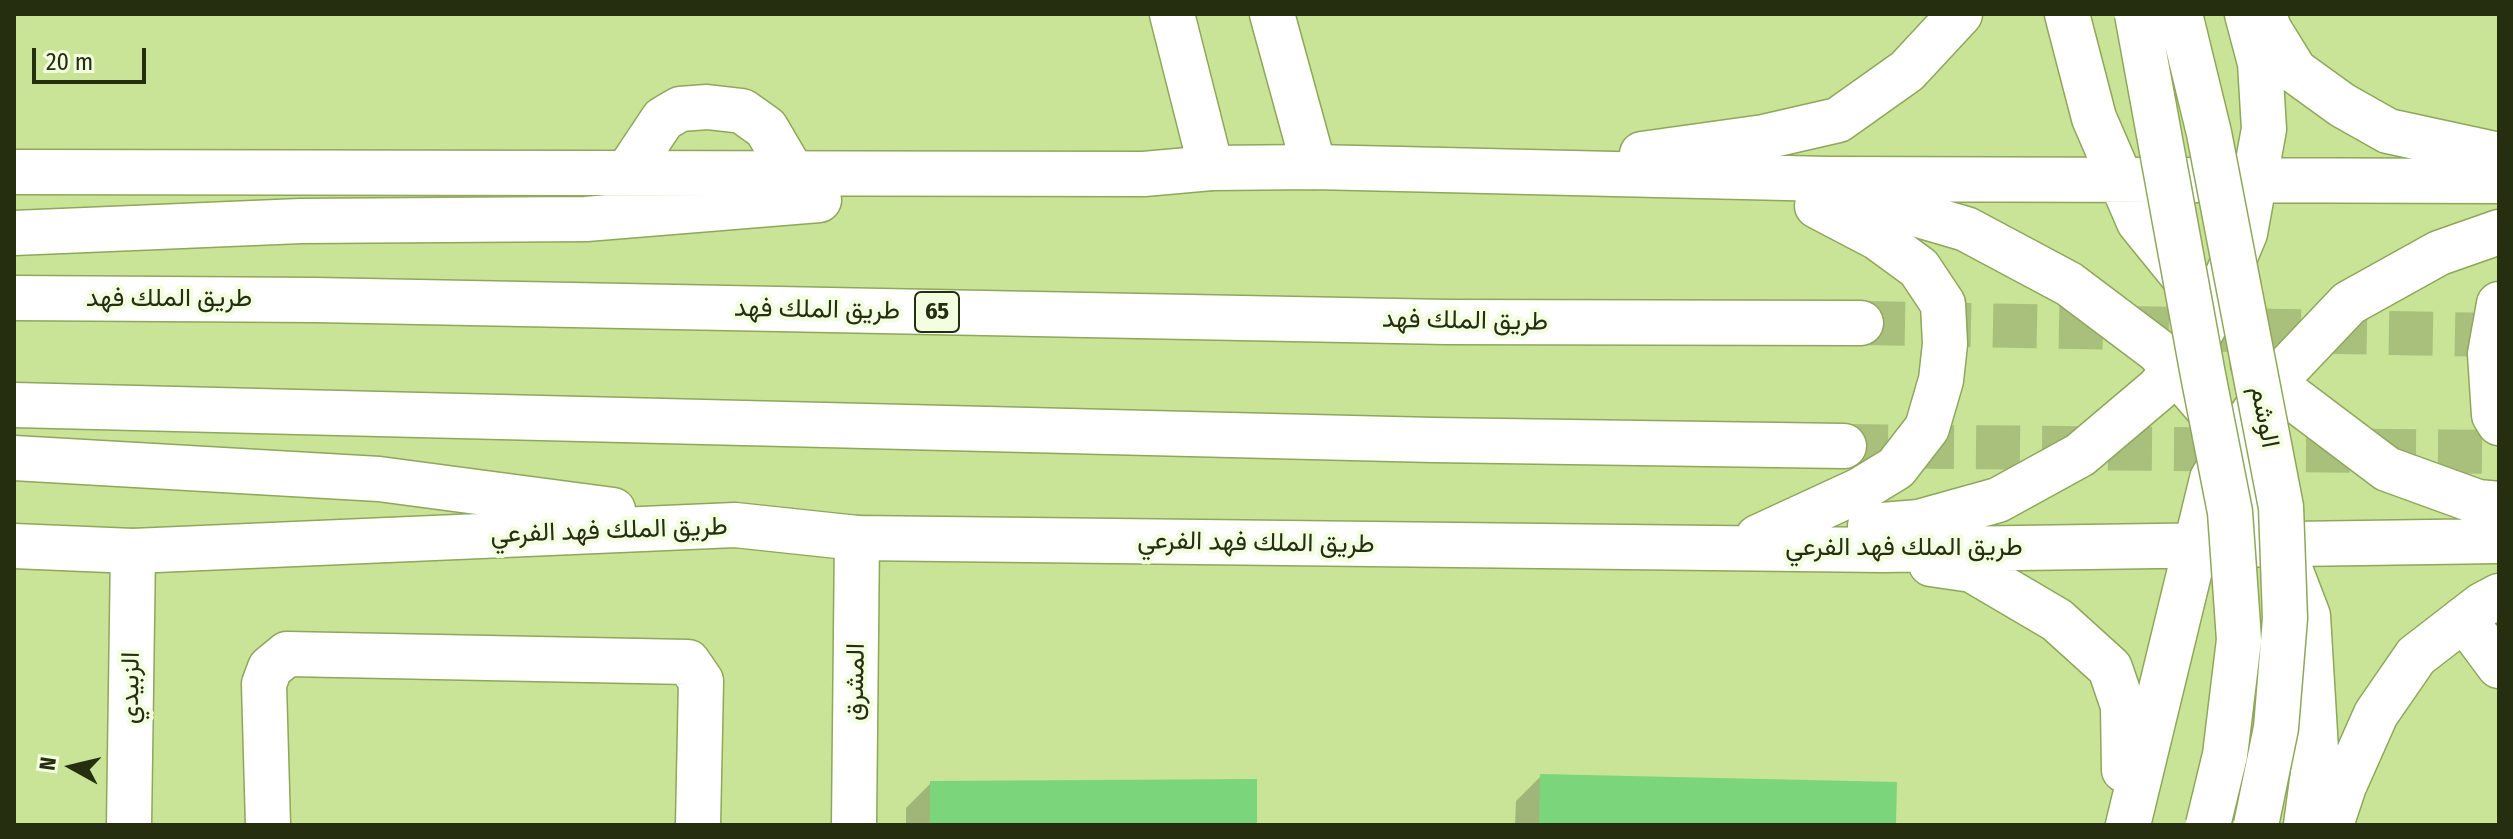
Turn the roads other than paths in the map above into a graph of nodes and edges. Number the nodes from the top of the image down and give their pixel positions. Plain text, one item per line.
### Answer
1 (1172, 14) edge
2 (1272, 14) edge
3 (1960, 14) edge
4 (2067, 14) edge
5 (2137, 14) edge
6 (2180, 14) edge
7 (2247, 14) edge
8 (2264, 14) edge
9 (2499, 155) edge
10 (1314, 167) junction
11 (1211, 168) junction
12 (14, 172) edge
13 (1515, 172) junction
14 (627, 173) junction
15 (793, 174) junction
16 (1144, 174) junction
17 (1664, 175) junction
18 (2121, 180) junction
19 (2254, 180) junction
20 (2499, 181) edge
21 (2499, 232) edge
22 (14, 233) edge
23 (14, 298) edge
24 (2499, 304) edge
25 (2211, 312) junction
26 (1861, 323) tunnel mouth
27 (2175, 370) junction
28 (2273, 383) junction
29 (14, 405) edge
30 (2499, 423) edge
31 (2235, 441) junction
32 (1844, 446) tunnel mouth
33 (14, 458) edge
34 (2499, 504) edge
35 (735, 525) junction
36 (1758, 537) junction
37 (857, 538) junction
38 (2499, 541) edge
39 (2280, 544) junction
40 (2196, 545) junction
41 (14, 546) edge
42 (1553, 546) junction
43 (1822, 549) junction
44 (133, 551) junction
45 (2481, 608) edge
46 (2499, 666) edge
47 (129, 825) edge
48 (268, 825) edge
49 (698, 825) edge
50 (854, 825) edge
51 (2126, 825) edge
52 (2208, 825) edge
53 (2256, 825) edge
54 (2306, 825) edge
55 (2331, 825) edge

1 - 11 main road
2 - 10 main road
3 - 13 main road
4 - 18 main road
5 - 52 main road, الوشم, bridge
6 - 53 main road, الوشم, bridge
7 - 19 main road
8 - 9 main road
10 - 11 main road
10 - 13 main road
11 - 16 main road
12 - 14 main road
13 - 17 main road
14 - 15 main road
14 - 15 main road
15 - 16 main road
16 - 22 main road
17 - 18 main road
17 - 27 main road
17 - 36 main road
18 - 19 main road
18 - 25 main road
19 - 20 main road
19 - 25 main road
21 - 28 main road
23 - 26 main road, طريق الملك فهد / 65
24 - 30 main road
25 - 27 main road
25 - 28 main road
27 - 31 main road
27 - 36 main road
28 - 31 main road
28 - 34 main road
29 - 32 main road
31 - 39 main road
31 - 40 main road
33 - 35 main road
35 - 37 main road, طريق الملك فهد الفرعي
35 - 44 main road, طريق الملك فهد الفرعي
36 - 42 main road
37 - 42 main road, طريق الملك فهد الفرعي
37 - 50 main road, المشرق
38 - 39 main road, طريق الملك فهد الفرعي
39 - 40 main road, طريق الملك فهد الفرعي
39 - 54 main road
40 - 43 main road, طريق الملك فهد الفرعي
40 - 51 main road
41 - 44 main road, طريق الملك فهد الفرعي
42 - 43 main road, طريق الملك فهد الفرعي
43 - 51 main road
44 - 47 main road, الزبيدي
45 - 46 main road
45 - 55 main road
48 - 49 main road

